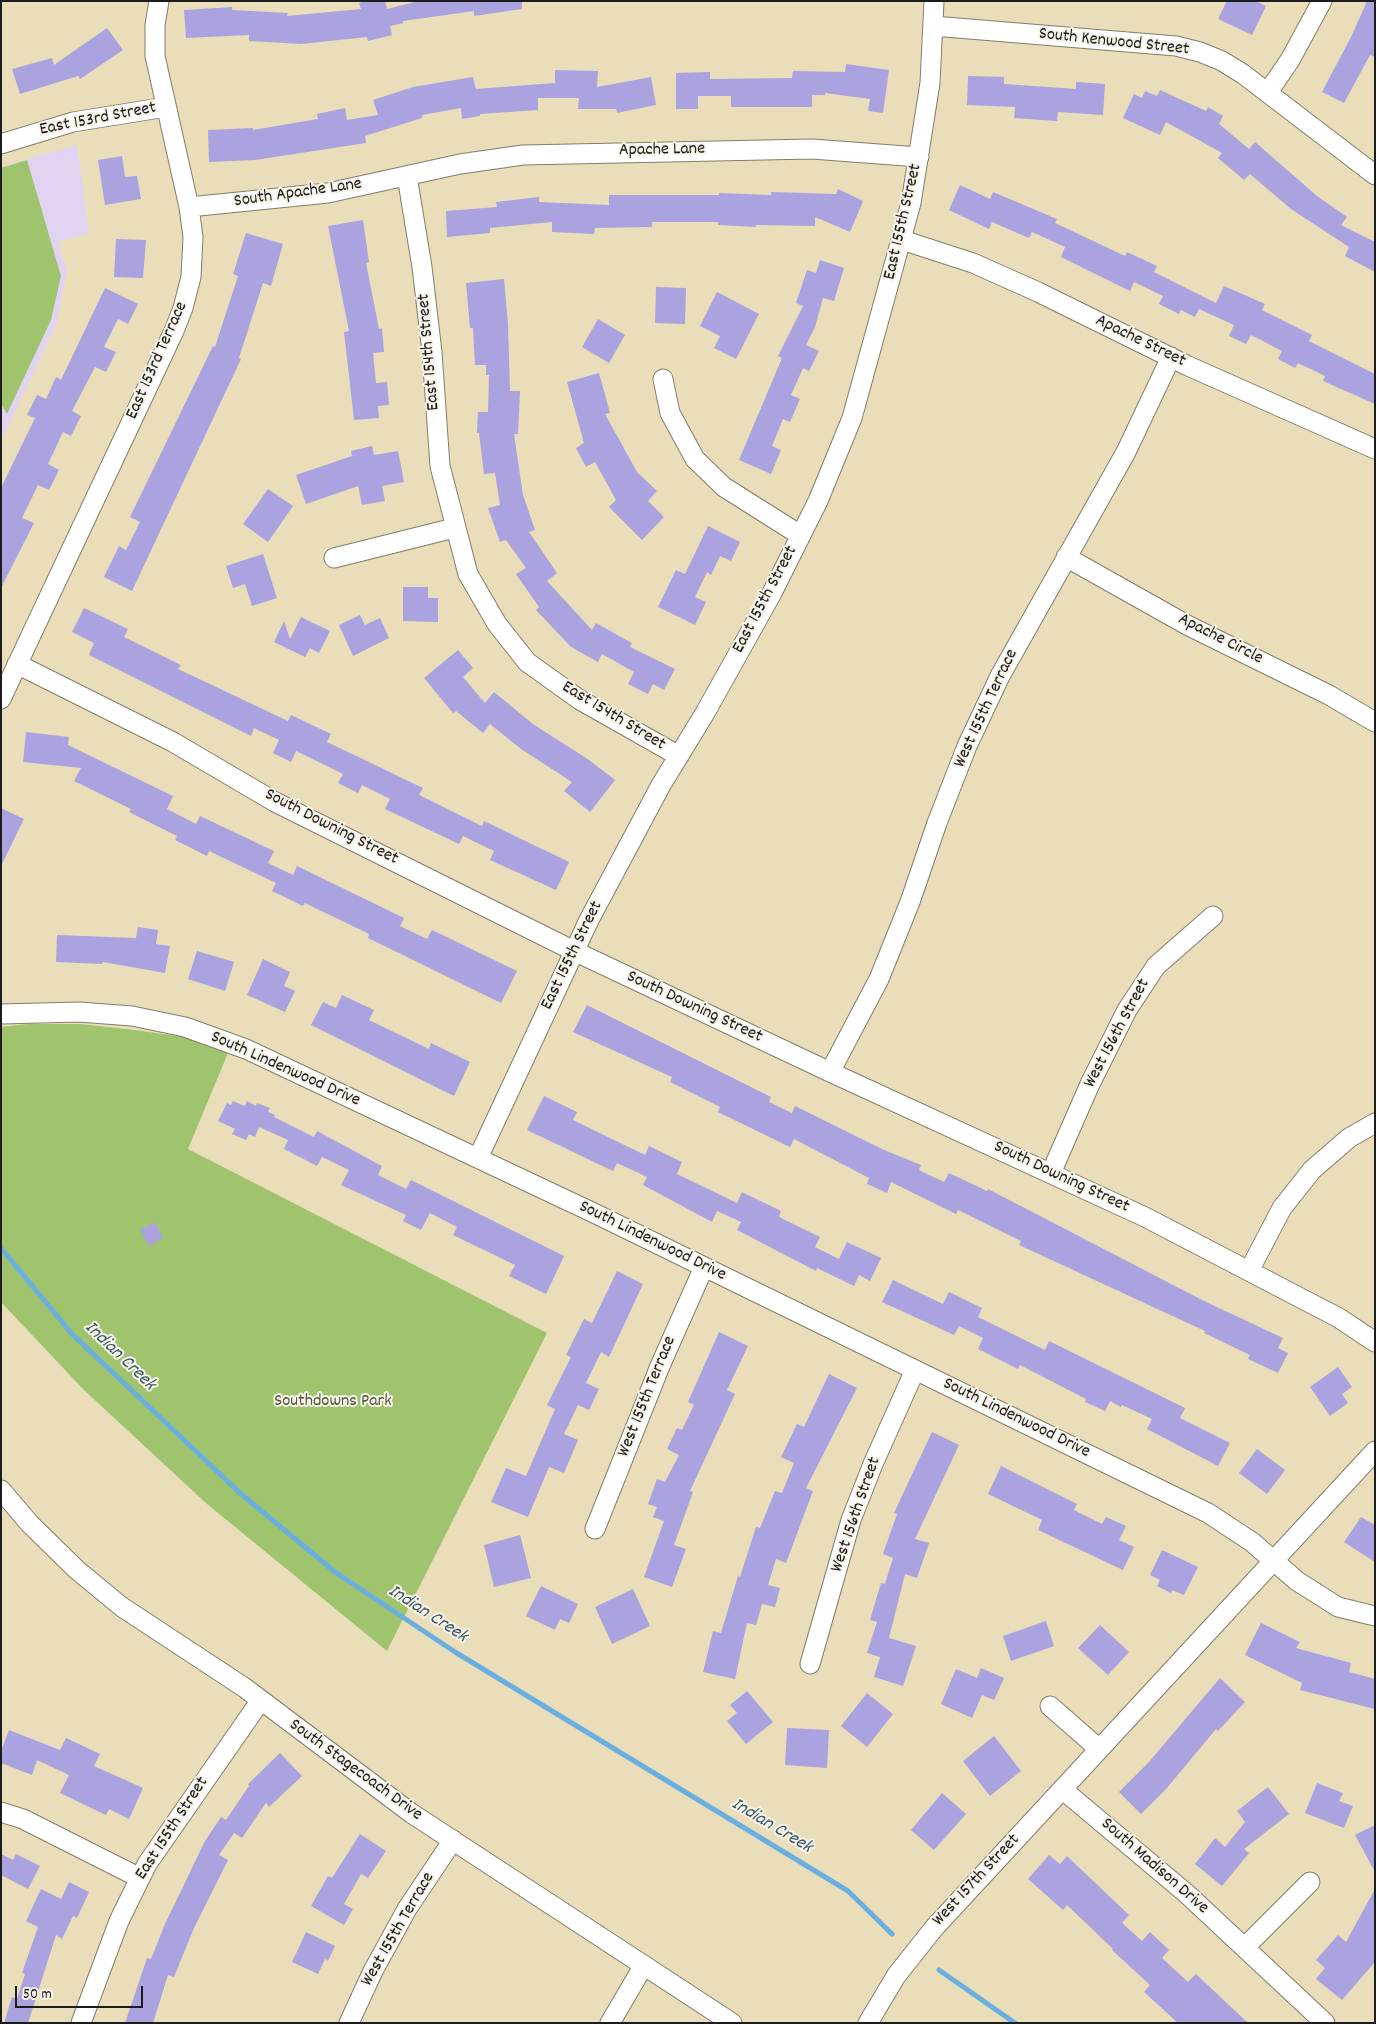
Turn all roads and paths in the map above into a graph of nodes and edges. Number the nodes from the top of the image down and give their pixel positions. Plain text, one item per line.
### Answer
1 (159, 1) edge
2 (934, 1) edge
3 (1322, 1) edge
4 (933, 26) junction
5 (1268, 92) junction
6 (166, 107) junction
7 (1, 144) edge
8 (919, 157) junction
9 (1375, 175) edge
10 (407, 176) junction
11 (189, 207) junction
12 (902, 240) junction
13 (1171, 357) junction
14 (663, 379) dead end
15 (1375, 449) edge
16 (454, 528) junction
17 (800, 535) junction
18 (334, 558) dead end
19 (1066, 558) junction
20 (17, 664) junction
21 (1, 698) edge
22 (1375, 722) edge
23 (679, 756) junction
24 (1214, 916) dead end
25 (574, 951) junction
26 (1, 1014) edge
27 (830, 1072) junction
28 (1375, 1123) edge
29 (478, 1158) junction
30 (1051, 1173) junction
31 (704, 1267) junction
32 (1249, 1271) junction
33 (1375, 1342) edge
34 (916, 1370) junction
35 (1375, 1451) edge
36 (1, 1490) edge
37 (595, 1529) dead end
38 (1273, 1560) junction
39 (1375, 1616) edge
40 (810, 1664) dead end
41 (261, 1700) junction
42 (1050, 1706) dead end
43 (1099, 1749) junction
44 (1062, 1788) junction
45 (1, 1812) edge
46 (453, 1840) junction
47 (140, 1878) junction
48 (1310, 1882) dead end
49 (1245, 1947) junction
50 (644, 1965) junction
51 (81, 2023) edge
52 (349, 2023) edge
53 (610, 2023) edge
54 (732, 2023) edge
55 (868, 2023) edge
56 (1325, 2023) edge

1 - 6 street, East 153rd Terrace
2 - 4 street, East 155th Street
3 - 5 street
4 - 5 street, South Kenwood Street
4 - 8 street, East 155th Street
5 - 9 street, South Kenwood Street
6 - 7 street, East 153rd Street
6 - 11 street, East 153rd Terrace
8 - 10 street, Apache Lane
8 - 12 street, East 155th Street
10 - 11 street, South Apache Lane
10 - 16 street, East 154th Street
11 - 20 street, East 153rd Terrace
12 - 13 street, Apache Street
12 - 17 street, East 155th Street
13 - 15 street, Apache Street
13 - 19 street, West 155th Terrace
14 - 17 street
16 - 18 street
16 - 23 street, East 154th Street
17 - 23 street, East 155th Street
19 - 22 street, Apache Circle
19 - 27 street, West 155th Terrace
20 - 21 street, East 153rd Terrace
20 - 25 street, South Downing Street
23 - 25 street, East 155th Street
24 - 30 street, West 156th Street
25 - 27 street, South Downing Street
25 - 29 street, East 155th Street
26 - 29 street, South Lindenwood Drive
27 - 30 street, South Downing Street
28 - 32 street
29 - 31 street, South Lindenwood Drive
30 - 32 street, South Downing Street
31 - 34 street, South Lindenwood Drive
31 - 37 street, West 155th Terrace
32 - 33 street, South Downing Street
34 - 38 street, South Lindenwood Drive
34 - 40 street, West 156th Street
35 - 38 street
36 - 41 street, South Stagecoach Drive
38 - 39 street, South Lindenwood Drive
38 - 43 street, West 157th Street
41 - 46 street, South Stagecoach Drive
41 - 47 street, East 155th Street
42 - 43 street
43 - 44 street, West 157th Street
44 - 49 street, South Madison Drive
44 - 55 street, West 157th Street
45 - 47 street
46 - 50 street, South Stagecoach Drive
46 - 52 street, West 155th Terrace
47 - 51 street, East 155th Street
48 - 49 street
49 - 56 street, South Madison Drive
50 - 53 street
50 - 54 street, South Stagecoach Drive

